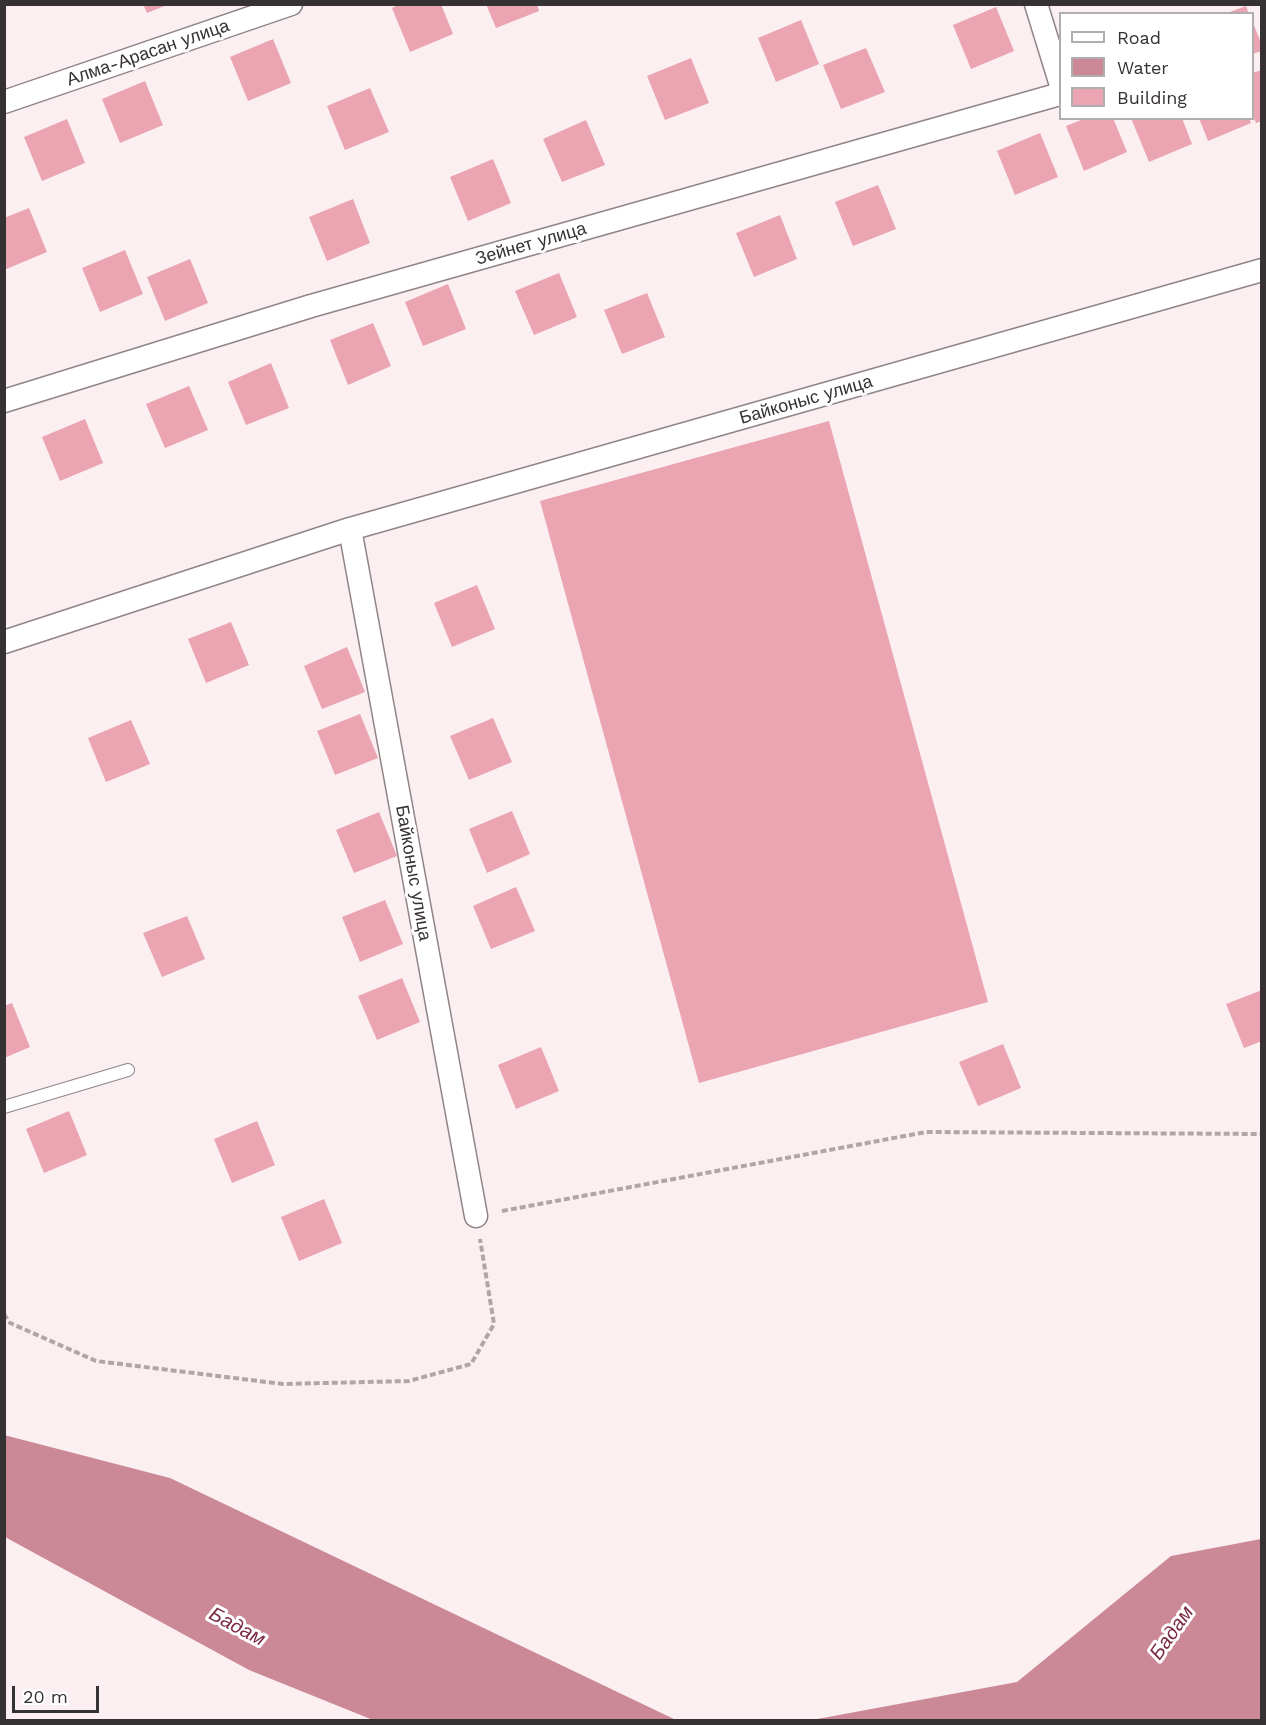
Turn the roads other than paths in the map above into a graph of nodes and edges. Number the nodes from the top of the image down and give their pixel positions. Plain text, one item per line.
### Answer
1 (291, 4) edge
2 (1036, 4) edge
3 (1059, 79) edge
4 (1059, 94) edge
5 (4, 102) edge
6 (1262, 270) edge
7 (4, 401) edge
8 (351, 529) junction
9 (4, 642) edge
10 (128, 1070) dead end
11 (4, 1107) edge
12 (476, 1216) road end

1 - 5 street, Алма-Арасан улица
2 - 3 street
4 - 7 street, Зейнет улица
6 - 8 street, Байконыс улица
8 - 9 street, Байконыс улица
8 - 12 street, Байконыс улица
10 - 11 lane

